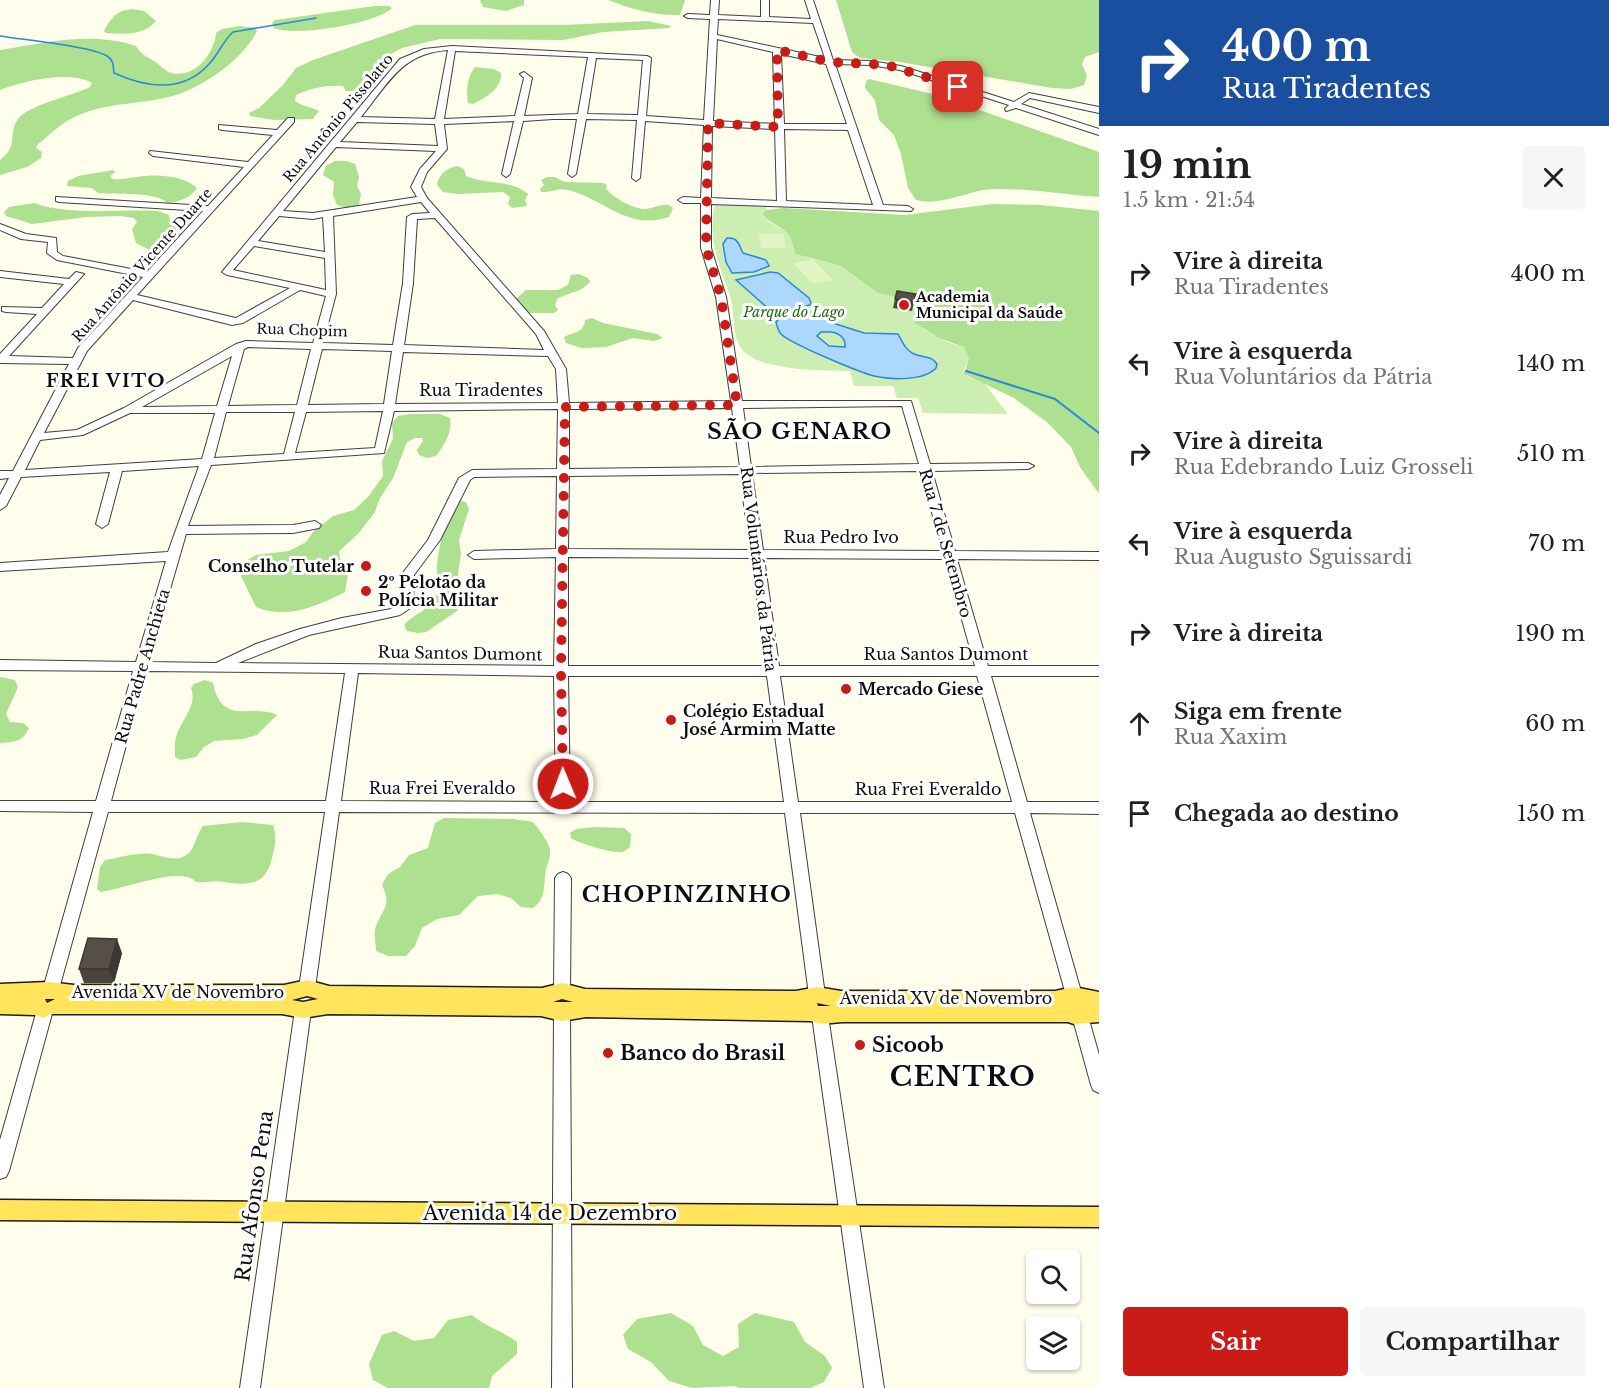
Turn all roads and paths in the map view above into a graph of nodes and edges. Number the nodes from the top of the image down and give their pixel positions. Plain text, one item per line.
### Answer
1 (715, 0) edge
2 (765, 0) edge
3 (809, 0) edge
4 (688, 16) dead end
5 (714, 17) junction
6 (765, 19) junction
7 (816, 21) junction
8 (712, 36) junction
9 (452, 48) junction
10 (777, 50) junction
11 (593, 54) junction
12 (830, 62) junction
13 (524, 74) dead end
14 (1015, 106) junction
15 (1099, 110) edge
16 (1004, 112) dead end
17 (582, 117) junction
18 (520, 118) junction
19 (643, 118) junction
20 (357, 119) junction
21 (291, 120) dead end
22 (439, 122) junction
23 (708, 123) junction
24 (222, 126) dead end
25 (778, 127) junction
26 (853, 127) junction
27 (1099, 132) edge
28 (279, 133) junction
29 (335, 144) junction
30 (443, 149) junction
31 (153, 153) dead end
32 (250, 165) junction
33 (506, 174) dead end
34 (572, 174) dead end
35 (636, 178) dead end
36 (60, 199) dead end
37 (423, 199) junction
38 (683, 200) dead end
39 (706, 201) junction
40 (782, 204) junction
41 (879, 208) junction
42 (212, 209) junction
43 (908, 209) dead end
44 (275, 213) junction
45 (328, 214) junction
46 (439, 215) junction
47 (0, 227) edge
48 (251, 243) junction
49 (331, 256) junction
50 (0, 274) edge
51 (79, 274) dead end
52 (150, 276) junction
53 (70, 282) junction
54 (299, 287) junction
55 (331, 294) junction
56 (131, 297) junction
57 (6, 309) dead end
58 (44, 311) junction
59 (317, 345) junction
60 (240, 346) junction
61 (398, 350) junction
62 (552, 353) junction
63 (0, 359) edge
64 (75, 361) junction
65 (907, 403) joint
66 (737, 405) junction
67 (389, 407) junction
68 (565, 407) junction
69 (301, 408) junction
70 (221, 409) junction
71 (128, 410) junction
72 (37, 437) junction
73 (289, 456) junction
74 (207, 461) junction
75 (117, 466) junction
76 (1028, 466) dead end
77 (924, 468) junction
78 (746, 469) junction
79 (18, 473) junction
80 (564, 473) junction
81 (0, 475) edge
82 (0, 506) edge
83 (102, 524) dead end
84 (315, 525) dead end
85 (181, 530) junction
86 (563, 553) junction
87 (758, 553) junction
88 (474, 555) dead end
89 (949, 555) junction
90 (175, 556) junction
91 (1099, 556) edge
92 (0, 567) edge
93 (0, 665) edge
94 (141, 666) junction
95 (218, 667) junction
96 (352, 669) junction
97 (771, 669) junction
98 (561, 671) junction
99 (984, 671) junction
100 (1099, 671) edge
101 (0, 806) edge
102 (101, 806) junction
103 (333, 806) junction
104 (563, 806) junction
105 (793, 807) junction
106 (1022, 807) junction
107 (1099, 808) edge
108 (563, 878) dead end
109 (0, 992) edge
110 (48, 999) junction
111 (305, 999) junction
112 (562, 1002) junction
113 (0, 1006) edge
114 (819, 1006) junction
115 (1083, 1006) edge
116 (1099, 1085) edge
117 (0, 1171) edge
118 (0, 1210) edge
119 (273, 1211) junction
120 (561, 1213) junction
121 (849, 1215) junction
122 (1099, 1217) edge
123 (250, 1388) edge
124 (562, 1388) edge
125 (874, 1388) edge

1 - 5 street, Rua Voluntários da Pátria
2 - 6 street
3 - 7 street
4 - 5 street
5 - 6 street
5 - 8 street, Rua Voluntários da Pátria
6 - 7 street
7 - 12 street
8 - 10 street
8 - 23 street, Rua Voluntários da Pátria
9 - 11 street, Rua Antônio Pissolatto
9 - 20 street, Rua Antônio Pissolatto
9 - 22 street
10 - 12 street
10 - 25 street
11 - 17 street
11 - 19 street, Rua Antônio Pissolatto
12 - 14 street
12 - 26 street
13 - 18 street
14 - 15 street
14 - 16 street
14 - 27 street
17 - 18 street
17 - 19 street
17 - 34 street
18 - 22 street
18 - 33 street
19 - 23 street
19 - 35 street
20 - 22 street
20 - 29 street, Rua Antônio Pissolatto
21 - 28 street, Rua Antônio Vicente Duarte
22 - 30 street
23 - 25 street
23 - 39 street, Rua Voluntários da Pátria
24 - 28 street
25 - 26 street
25 - 40 street
26 - 41 street
28 - 32 street, Rua Antônio Vicente Duarte
29 - 30 street
29 - 44 street, Rua Antônio Pissolatto
30 - 37 street
31 - 32 street
32 - 42 street, Rua Antônio Vicente Duarte
36 - 42 street
37 - 45 street
37 - 46 street
38 - 39 street
39 - 40 street
39 - 66 street, Rua Voluntários da Pátria
40 - 41 street
41 - 43 street
42 - 52 street, Rua Antônio Vicente Duarte
44 - 45 street
44 - 48 street, Rua Antônio Pissolatto
45 - 49 street
46 - 61 street
46 - 62 street
47 - 52 street
48 - 49 street
48 - 54 street, Rua Antônio Pissolatto
49 - 55 street
50 - 53 street
51 - 53 street
52 - 56 street, Rua Antônio Vicente Duarte
53 - 58 street
54 - 55 street
54 - 56 street
55 - 59 street
56 - 64 street, Rua Antônio Vicente Duarte
57 - 58 street
58 - 63 street
59 - 60 street, Rua Chopim
59 - 61 street, Rua Chopim
59 - 69 street
60 - 70 street, Rua Padre Anchieta
60 - 71 street, Rua Chopim
61 - 62 street, Rua Chopim
61 - 67 street
62 - 68 street
63 - 64 street
64 - 72 street, Rua Antônio Vicente Duarte
65 - 66 street, Rua Tiradentes
65 - 77 street, Rua 7 de Setembro
66 - 68 street, Rua Tiradentes
66 - 78 street, Rua Voluntários da Pátria
67 - 68 street, Rua Tiradentes
67 - 69 street, Rua Tiradentes
67 - 73 street
68 - 80 street
69 - 70 street, Rua Tiradentes
69 - 73 street
70 - 71 street, Rua Tiradentes
70 - 74 street, Rua Padre Anchieta
71 - 72 street, Rua Chopim
72 - 79 street, Rua Antônio Vicente Duarte
73 - 74 street
74 - 75 street
74 - 85 street, Rua Padre Anchieta
75 - 79 street
75 - 83 street
76 - 77 street
77 - 78 street
77 - 89 street, Rua 7 de Setembro
78 - 80 street
78 - 87 street, Rua Voluntários da Pátria
79 - 81 street
79 - 82 street, Rua Antônio Vicente Duarte
80 - 86 street
80 - 95 street
84 - 85 street
85 - 90 street, Rua Padre Anchieta
86 - 87 street, Rua Pedro Ivo
86 - 88 street, Rua Pedro Ivo
86 - 98 street
87 - 89 street, Rua Pedro Ivo
87 - 97 street, Rua Voluntários da Pátria
89 - 91 street, Rua Pedro Ivo
89 - 99 street, Rua 7 de Setembro
90 - 92 street
90 - 94 street, Rua Padre Anchieta
93 - 94 street, Rua Santos Dumont
94 - 95 street, Rua Santos Dumont
94 - 102 street, Rua Padre Anchieta
95 - 96 street, Rua Santos Dumont
96 - 98 street, Rua Santos Dumont
96 - 103 street, Rua Afonso Pena
97 - 98 street, Rua Santos Dumont
97 - 99 street, Rua Santos Dumont
97 - 105 street, Rua Voluntários da Pátria
98 - 104 street
99 - 100 street, Rua Santos Dumont
99 - 106 street, Rua 7 de Setembro
101 - 102 street, Rua Frei Everaldo
102 - 103 street, Rua Frei Everaldo
102 - 110 street, Rua Padre Anchieta
103 - 104 street, Rua Frei Everaldo
103 - 111 street, Rua Afonso Pena
104 - 105 street, Rua Frei Everaldo
105 - 106 street, Rua Frei Everaldo
105 - 114 street, Rua Voluntários da Pátria
106 - 107 street, Rua Frei Everaldo
106 - 115 street, Rua 7 de Setembro
108 - 112 street
109 - 110 main road, Avenida XV de Novembro
110 - 111 main road, Avenida XV de Novembro
110 - 113 main road, Avenida XV de Novembro
110 - 117 street, Rua Padre Anchieta
111 - 112 main road, Avenida XV de Novembro
111 - 119 street, Rua Afonso Pena
112 - 114 main road, Avenida XV de Novembro
112 - 120 street
114 - 115 main road, Avenida XV de Novembro
114 - 121 street, Rua Voluntários da Pátria
115 - 116 street, Rua 7 de Setembro
118 - 119 main road, Avenida 14 de Dezembro
119 - 120 main road, Avenida 14 de Dezembro
119 - 123 street, Rua Afonso Pena
120 - 121 main road, Avenida 14 de Dezembro
120 - 124 street
121 - 122 main road, Avenida 14 de Dezembro
121 - 125 street, Rua Voluntários da Pátria

